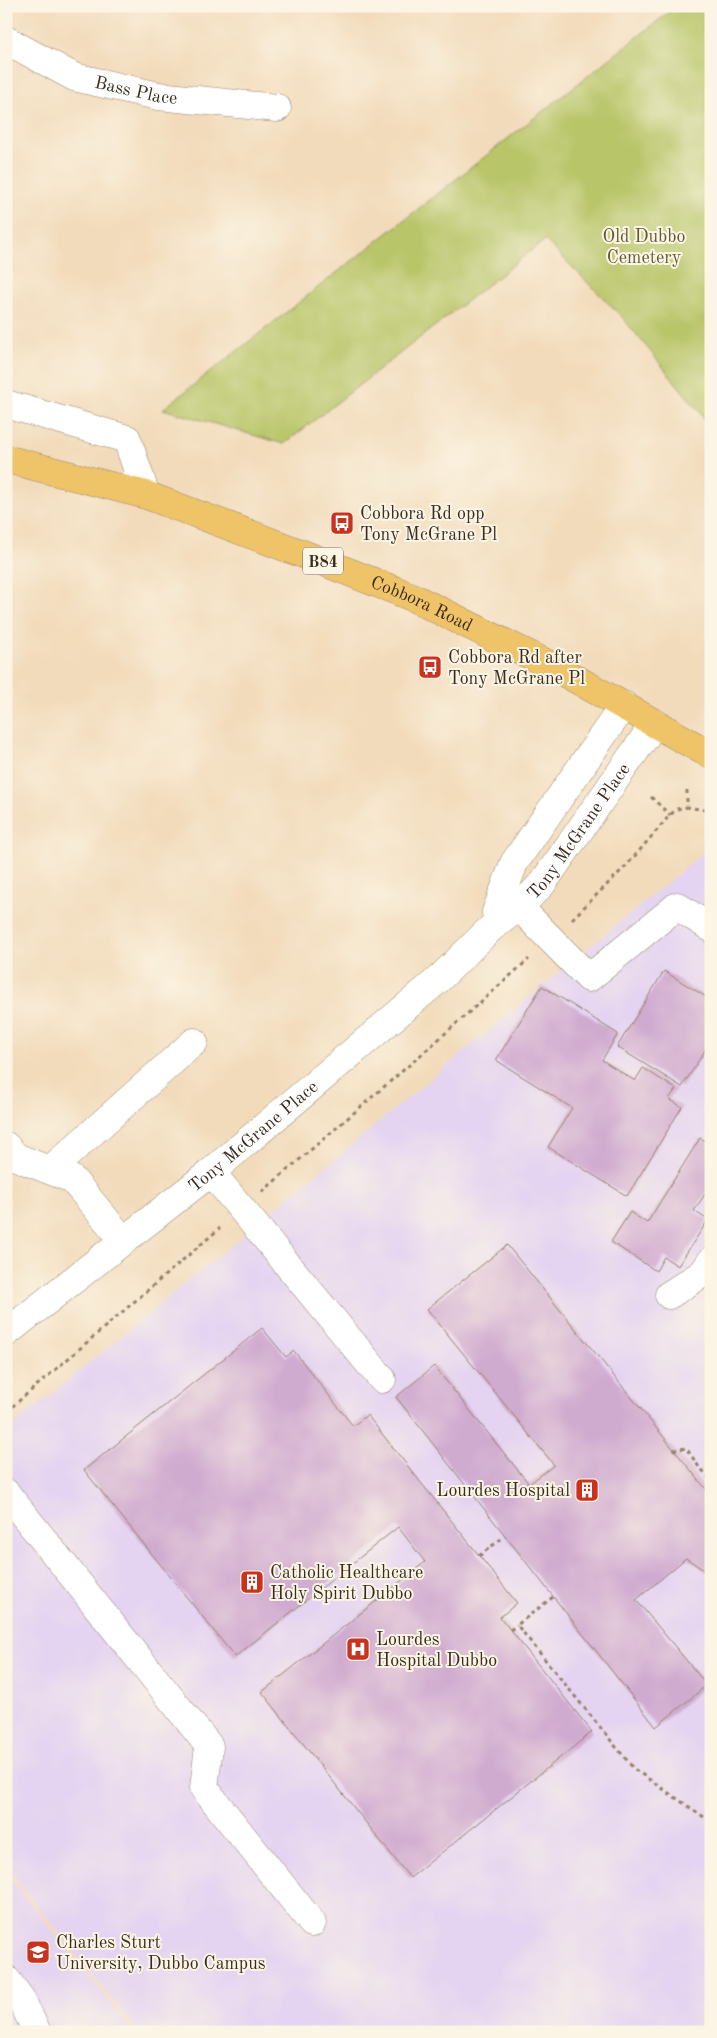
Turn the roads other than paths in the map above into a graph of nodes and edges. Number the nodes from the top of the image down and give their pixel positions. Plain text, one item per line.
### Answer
1 (6, 40) edge
2 (277, 108) dead end
3 (6, 404) edge
4 (6, 459) edge
5 (146, 495) junction
6 (624, 704) junction
7 (655, 723) junction
8 (711, 755) edge
9 (510, 901) junction
10 (711, 928) edge
11 (194, 1042) dead end
12 (6, 1146) edge
13 (50, 1170) junction
14 (211, 1172) junction
15 (124, 1241) junction
16 (711, 1261) edge
17 (669, 1295) dead end
18 (6, 1333) edge
19 (382, 1379) dead end
20 (6, 1493) edge
21 (312, 1923) dead end
22 (6, 1979) edge
23 (36, 2032) edge

1 - 2 street, Bass Place
3 - 5 street
4 - 5 main road, Cobbora Road / B84
5 - 6 main road, Cobbora Road / B84
6 - 7 main road, Cobbora Road / B84
6 - 9 street, Tony McGrane Place
7 - 8 main road, Cobbora Road / B84
7 - 9 street, Tony McGrane Place
9 - 10 street
9 - 14 street, Tony McGrane Place
11 - 13 street
12 - 13 street
13 - 15 street
14 - 15 street, Tony McGrane Place
14 - 19 street
15 - 18 street, Tony McGrane Place
16 - 17 street
20 - 21 street
22 - 23 street

